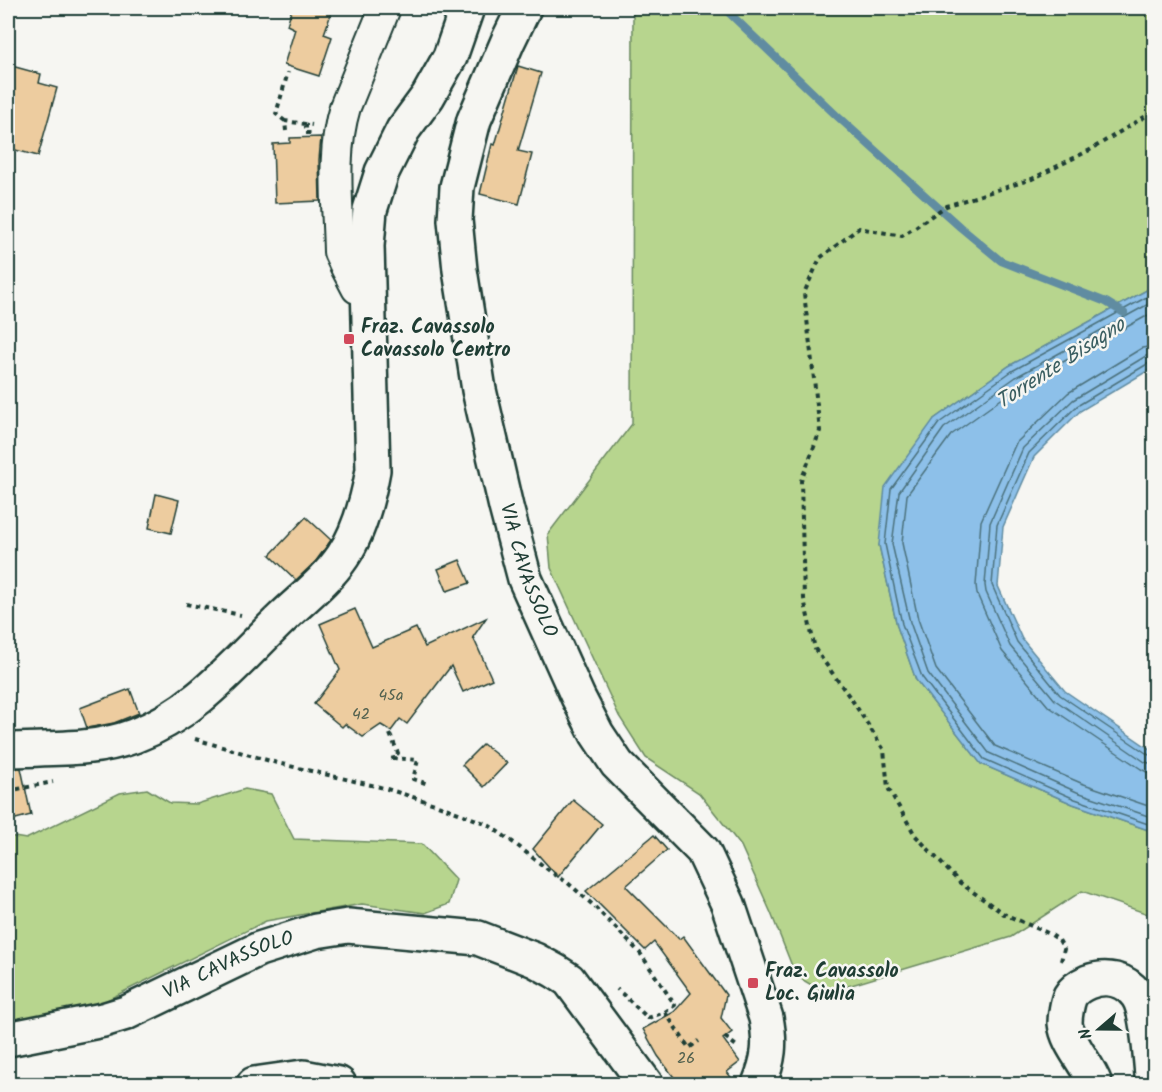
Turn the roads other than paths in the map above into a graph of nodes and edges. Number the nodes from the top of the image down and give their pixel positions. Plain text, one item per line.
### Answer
1 (385, 8) edge
2 (467, 8) edge
3 (524, 8) edge
4 (368, 292) junction
5 (8, 750) edge
6 (8, 1039) edge
7 (254, 1084) edge
8 (339, 1084) edge
9 (646, 1084) edge
10 (759, 1084) edge
11 (1095, 1084) edge
12 (1153, 1084) edge

1 - 4 street
2 - 4 main road
3 - 10 main road, VIA CAVASSOLO
4 - 5 main road
6 - 9 main road, VIA CAVASSOLO
7 - 8 main road
11 - 12 main road

